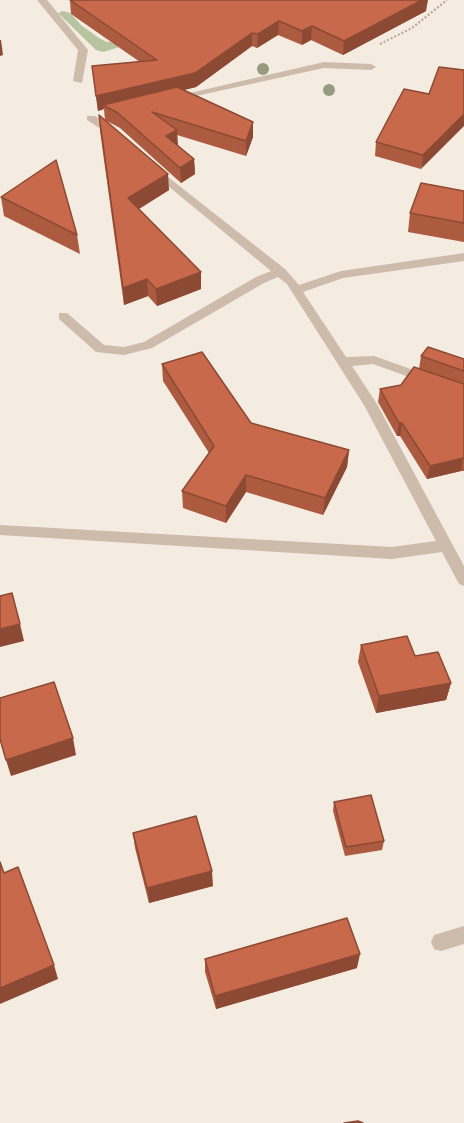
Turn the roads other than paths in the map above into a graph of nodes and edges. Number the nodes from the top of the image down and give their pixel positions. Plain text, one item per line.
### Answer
1 (42, 0) edge
2 (371, 67) dead end
3 (78, 81) dead end
4 (158, 101) edge
5 (97, 117) edge
6 (122, 140) edge
7 (148, 164) edge
8 (464, 257) edge
9 (282, 272) junction
10 (296, 290) junction
11 (63, 316) dead end
12 (342, 362) junction
13 (464, 393) edge
14 (0, 530) edge
15 (444, 546) junction
16 (464, 580) edge
17 (464, 935) edge
18 (441, 942) dead end

1 - 3 street
2 - 4 street
5 - 6 street
7 - 9 street
8 - 10 street
9 - 10 street
9 - 11 street
10 - 12 street
12 - 13 street
12 - 15 street
14 - 15 street
15 - 16 street
17 - 18 street

